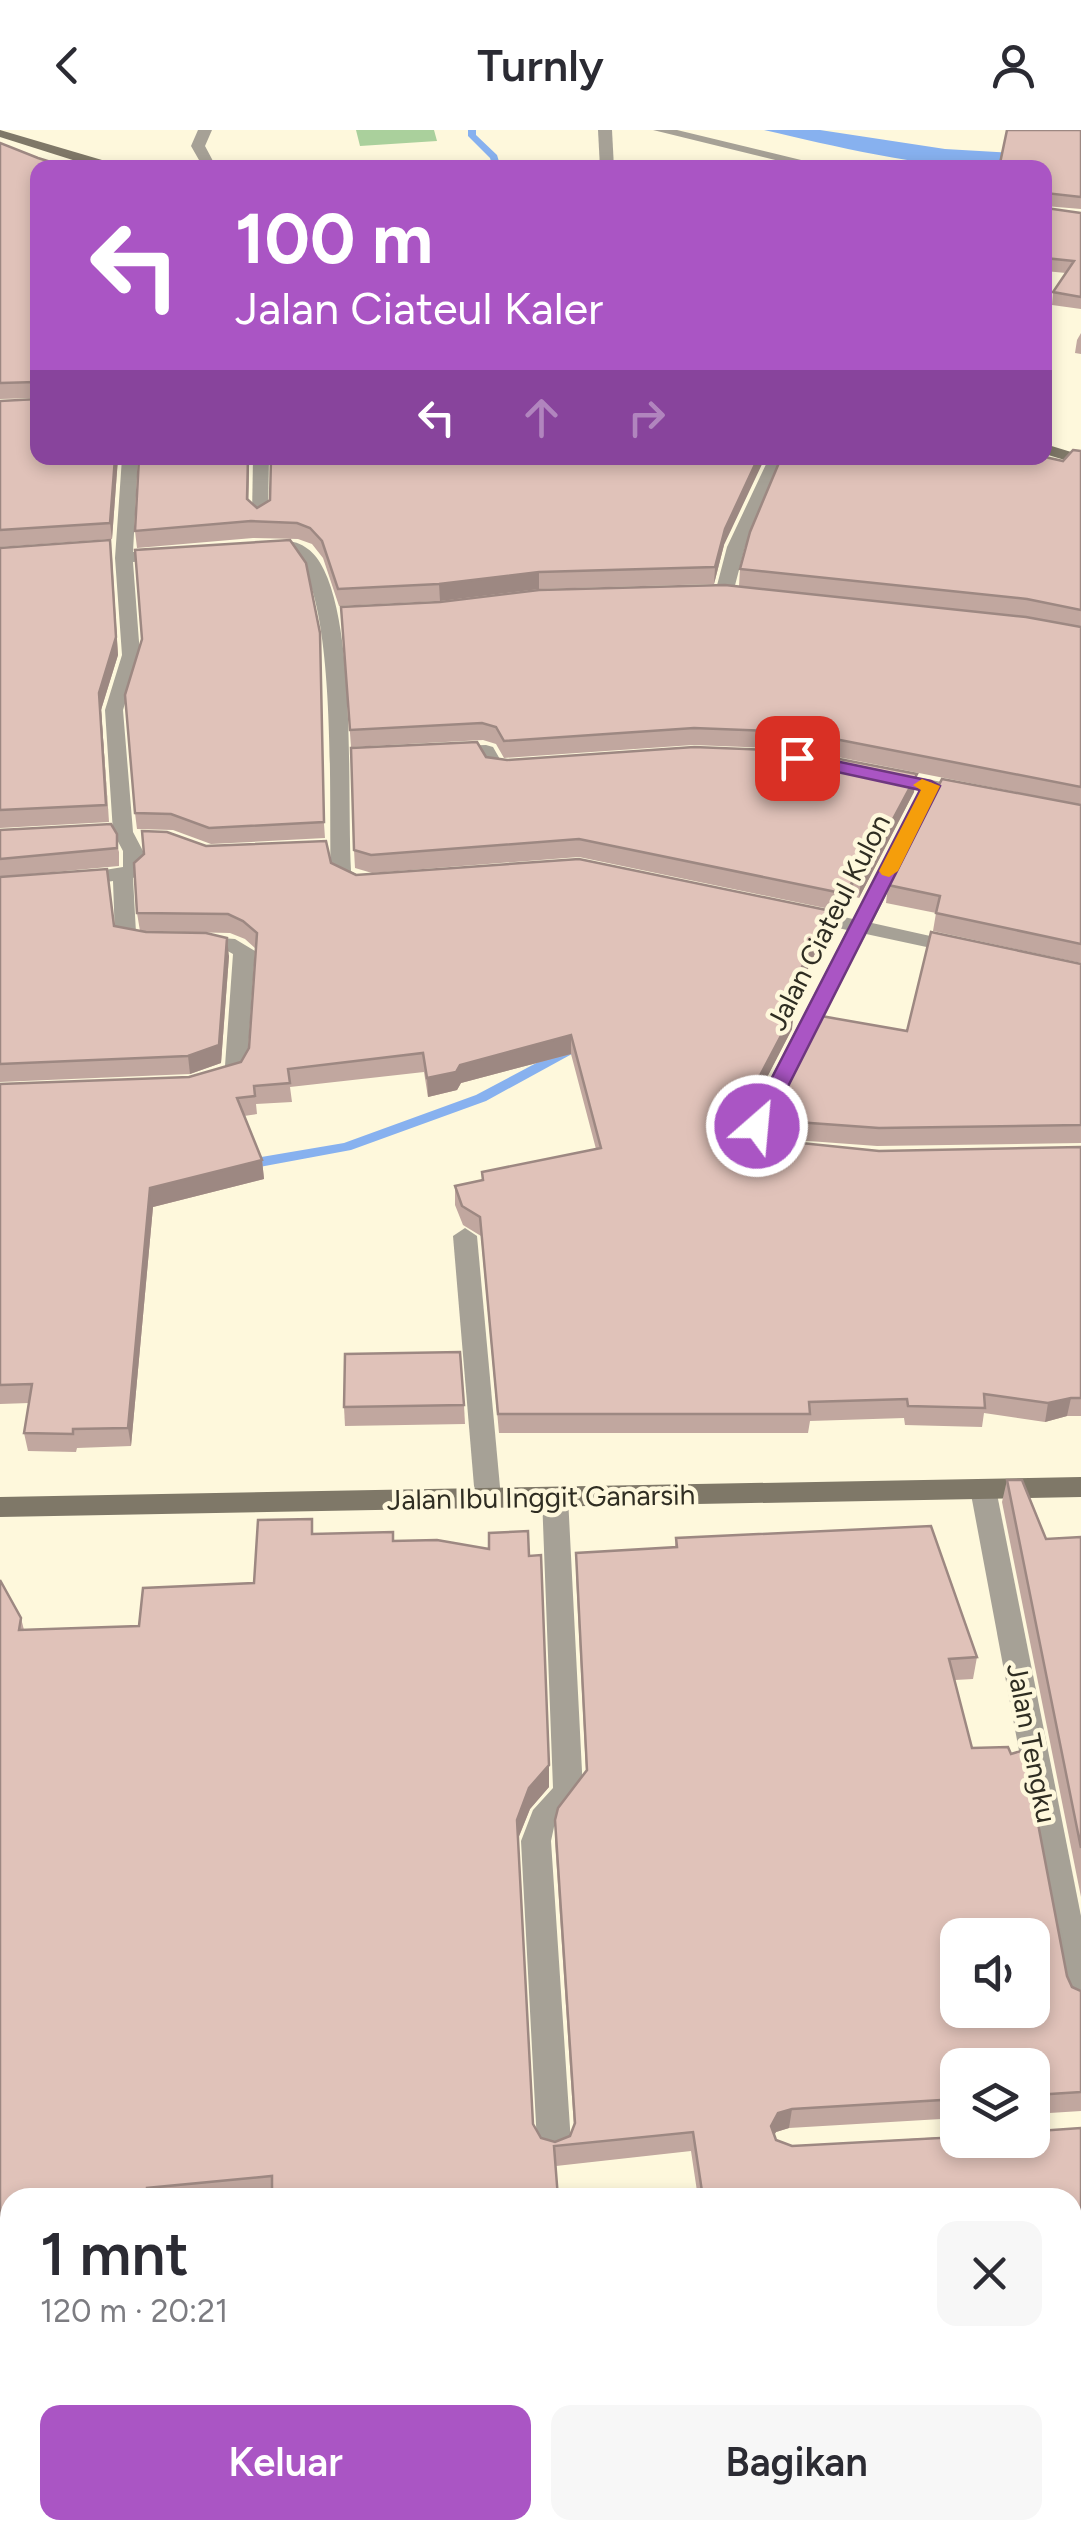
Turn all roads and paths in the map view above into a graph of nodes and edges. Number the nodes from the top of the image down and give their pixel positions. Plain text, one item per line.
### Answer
1 (205, 130) edge
2 (605, 130) edge
3 (660, 130) edge
4 (0, 133) edge
5 (88, 160) edge
6 (205, 160) edge
7 (607, 160) edge
8 (793, 160) edge
9 (1052, 452) edge
10 (1081, 460) edge
11 (129, 465) edge
12 (262, 465) edge
13 (774, 465) edge
14 (260, 516) edge
15 (251, 548) edge
16 (119, 551) junction
17 (196, 552) edge
18 (702, 593) edge
19 (428, 752) edge
20 (537, 768) edge
21 (854, 770) edge
22 (931, 786) junction
23 (987, 797) edge
24 (118, 834) junction
25 (156, 840) edge
26 (128, 874) junction
27 (388, 882) edge
28 (48, 883) edge
29 (784, 910) edge
30 (860, 928) junction
31 (988, 954) edge
32 (191, 1084) edge
33 (809, 1153) edge
34 (465, 1236) dead end
35 (1081, 1487) edge
36 (982, 1489) junction
37 (555, 1497) junction
38 (488, 1498) junction
39 (0, 1507) edge
40 (1081, 1996) edge
41 (554, 2144) edge

1 - 6 street
2 - 7 street
3 - 8 street
4 - 5 main road
9 - 10 main road
11 - 16 street
12 - 14 street
13 - 18 street
15 - 27 street
16 - 17 street
16 - 24 street
19 - 20 street
21 - 22 street
22 - 23 street
22 - 30 street, Jalan Ciateul Kulon
24 - 25 street
24 - 26 street
26 - 28 street
26 - 32 street
29 - 30 street
30 - 31 street
30 - 33 street, Jalan Ciateul Kulon
34 - 38 street
35 - 36 main road, Jalan Ibu Inggit Ganarsih
36 - 37 main road, Jalan Ibu Inggit Ganarsih
36 - 40 street, Jalan Tengku
37 - 38 main road, Jalan Ibu Inggit Ganarsih
37 - 41 street
38 - 39 main road, Jalan Ibu Inggit Ganarsih

